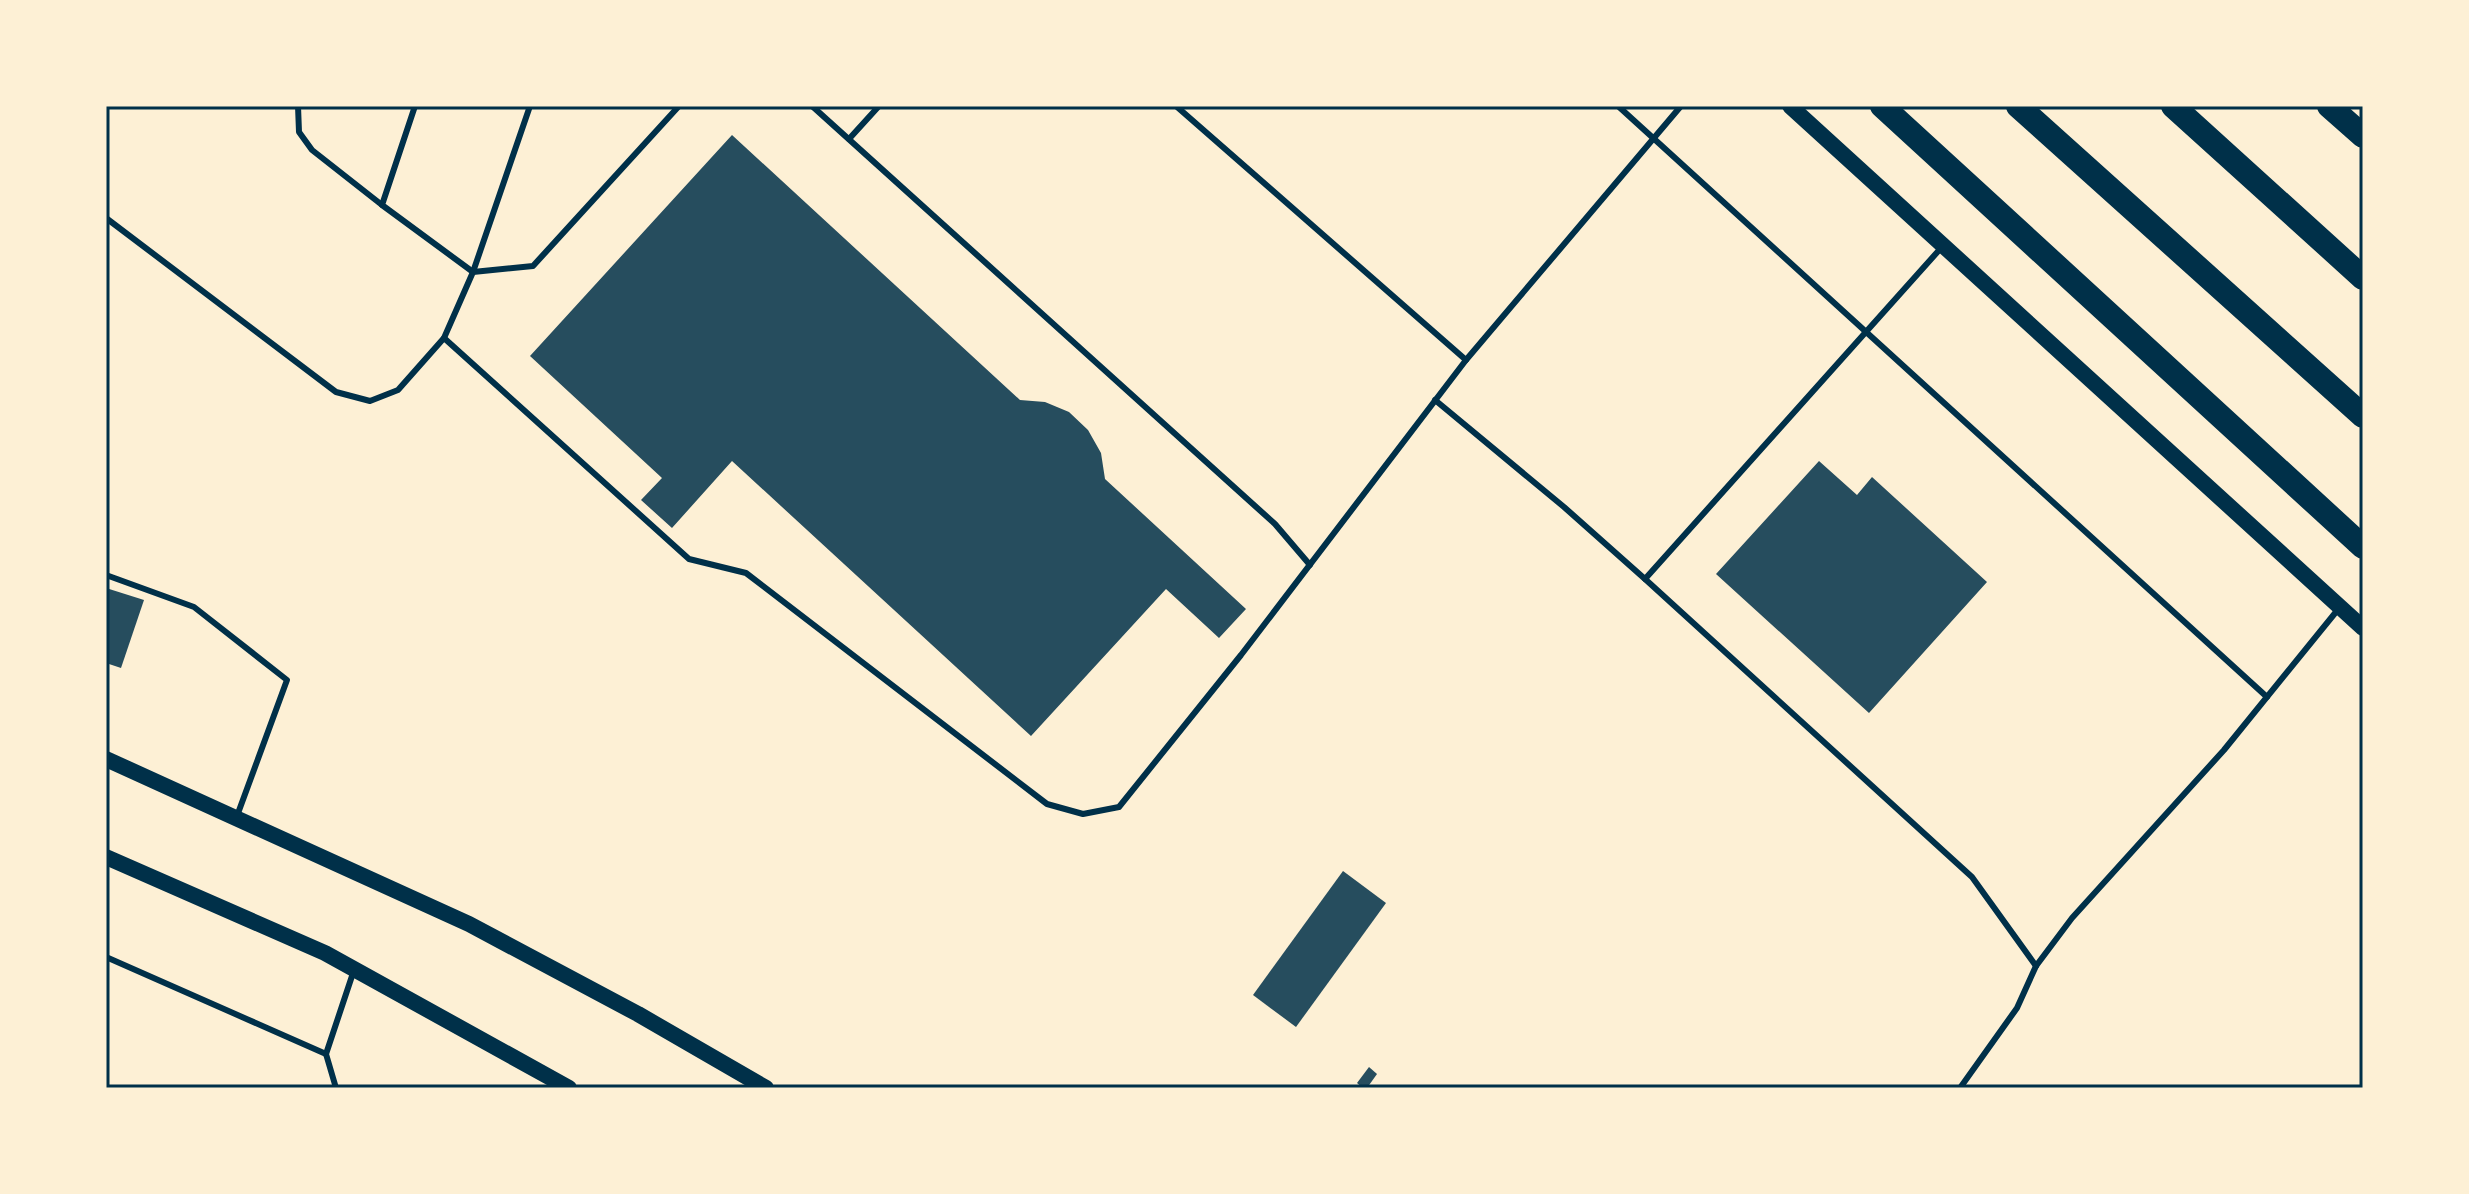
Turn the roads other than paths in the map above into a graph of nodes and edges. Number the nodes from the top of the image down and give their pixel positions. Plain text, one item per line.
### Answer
1 (298, 106) edge
2 (415, 106) edge
3 (530, 106) edge
4 (679, 106) edge
5 (812, 106) edge
6 (879, 106) edge
7 (1176, 106) edge
8 (1618, 106) edge
9 (1681, 106) edge
10 (1790, 106) edge
11 (1882, 106) edge
12 (2018, 106) edge
13 (2173, 106) edge
14 (2329, 106) edge
15 (2363, 136) edge
16 (1654, 137) junction
17 (849, 139) junction
18 (382, 205) junction
19 (106, 218) edge
20 (1944, 245) junction
21 (473, 272) junction
22 (2363, 278) edge
23 (1866, 331) junction
24 (444, 338) junction
25 (1466, 360) junction
26 (1435, 400) junction
27 (2363, 416) edge
28 (2363, 547) edge
29 (1310, 565) junction
30 (106, 575) edge
31 (1645, 579) junction
32 (2340, 607) junction
33 (2363, 628) edge
34 (2267, 697) junction
35 (106, 759) edge
36 (236, 817) junction
37 (106, 857) edge
38 (106, 957) edge
39 (2036, 966) junction
40 (354, 969) junction
41 (326, 1054) junction
42 (541, 1082) edge
43 (336, 1088) edge
44 (569, 1088) edge
45 (766, 1088) edge
46 (1960, 1088) edge

1 - 18 lane
2 - 18 lane
3 - 21 lane
4 - 21 lane
5 - 17 lane
6 - 17 lane
7 - 25 lane
8 - 16 lane
9 - 16 lane
10 - 20 main road
11 - 28 highway
12 - 27 highway
13 - 22 highway
14 - 15 highway
16 - 23 lane
16 - 25 lane
17 - 29 lane
18 - 21 lane
19 - 24 lane
20 - 23 lane
20 - 32 main road
21 - 24 lane
23 - 31 lane
23 - 34 lane
24 - 29 lane
25 - 26 lane
26 - 29 lane
26 - 31 lane
30 - 36 lane
31 - 39 lane
32 - 33 main road
32 - 34 lane
34 - 39 lane
35 - 36 main road
36 - 45 main road
37 - 40 main road
38 - 41 lane
39 - 46 lane
40 - 41 lane
40 - 42 main road
41 - 43 lane
42 - 44 main road

